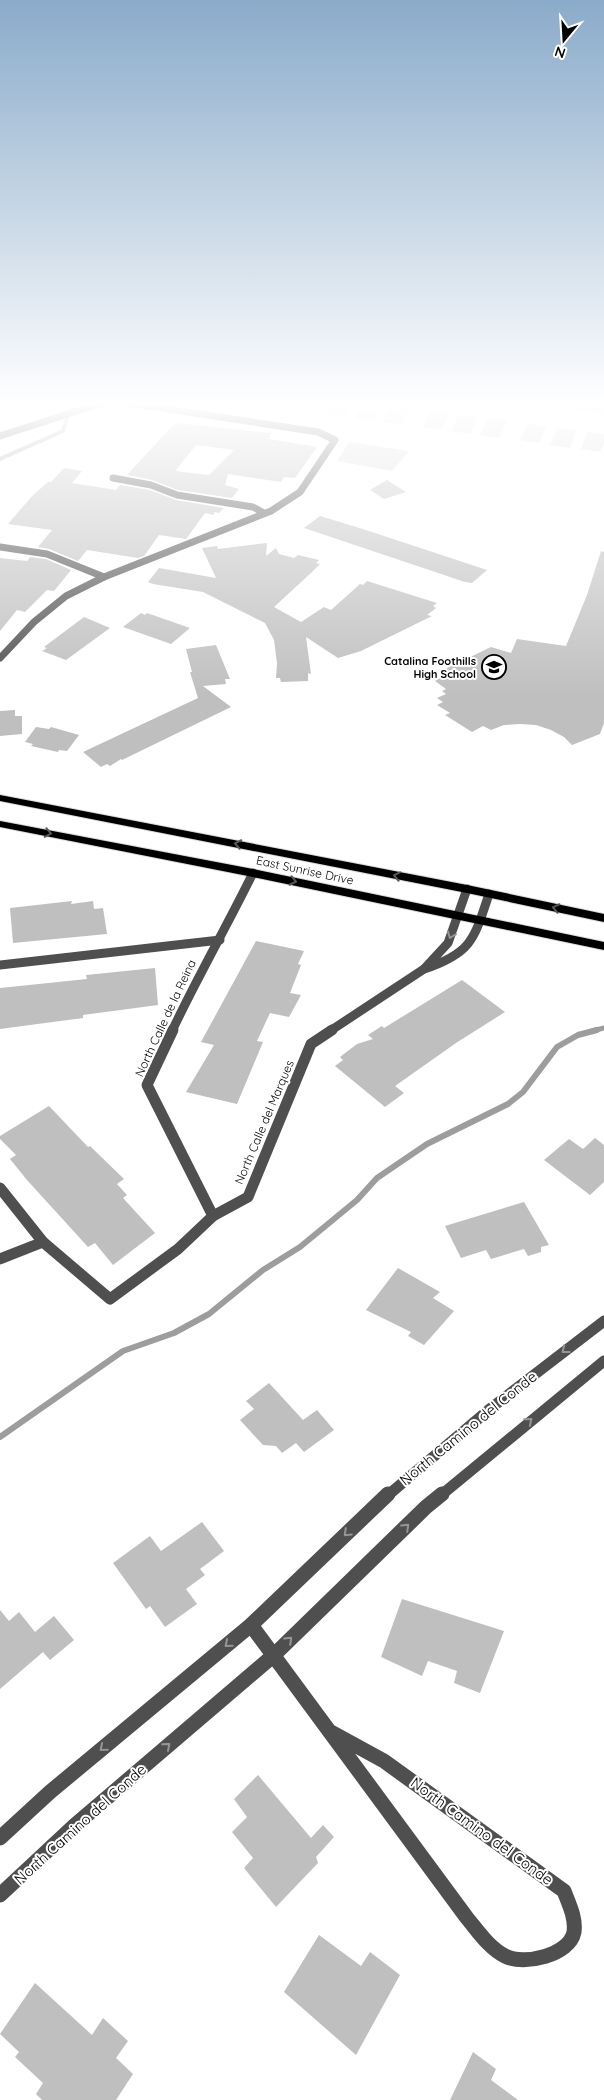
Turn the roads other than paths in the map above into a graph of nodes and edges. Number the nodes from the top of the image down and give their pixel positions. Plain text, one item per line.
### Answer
1 (202, 499) edge
2 (288, 499) edge
3 (264, 513) junction
4 (0, 547) edge
5 (104, 577) junction
6 (0, 658) edge
7 (0, 798) edge
8 (0, 824) edge
9 (253, 873) junction
10 (467, 889) junction
11 (489, 894) junction
12 (457, 915) junction
13 (604, 918) edge
14 (480, 920) junction
15 (220, 940) junction
16 (604, 946) edge
17 (0, 965) edge
18 (424, 969) junction
19 (0, 1188) edge
20 (213, 1216) junction
21 (43, 1242) junction
22 (0, 1259) edge
23 (604, 1321) edge
24 (604, 1361) edge
25 (251, 1625) junction
26 (274, 1655) junction
27 (331, 1732) junction
28 (0, 1838) edge
29 (0, 1895) edge

1 - 3 street
2 - 3 street
3 - 5 street
4 - 5 street
5 - 6 street
10 -> 7 main road, East Sunrise Drive
8 -> 9 main road, East Sunrise Drive
9 -> 12 main road, East Sunrise Drive
9 - 15 street, North Calle de la Reina
10 - 11 main road, East Sunrise Drive
10 - 12 street, North Calle del Marques
13 -> 11 main road, East Sunrise Drive
11 - 14 street, North Calle del Marques
12 - 14 main road, East Sunrise Drive
12 -> 18 street, North Calle del Marques
14 - 16 main road, East Sunrise Drive
14 - 18 street, North Calle del Marques
15 - 17 street, North Calle de la Reina
15 - 20 street, North Calle de la Reina
18 - 20 street, North Calle del Marques
19 - 21 street, North Calle del Marques
20 - 21 street, North Calle del Marques
21 - 22 street
23 -> 25 street, North Camino del Conde
26 -> 24 street, North Camino del Conde
25 - 26 street, North Camino del Conde
25 -> 28 street, North Camino del Conde
26 - 27 street, North Camino del Conde
29 -> 26 street, North Camino del Conde
27 - 27 street, North Camino del Conde

